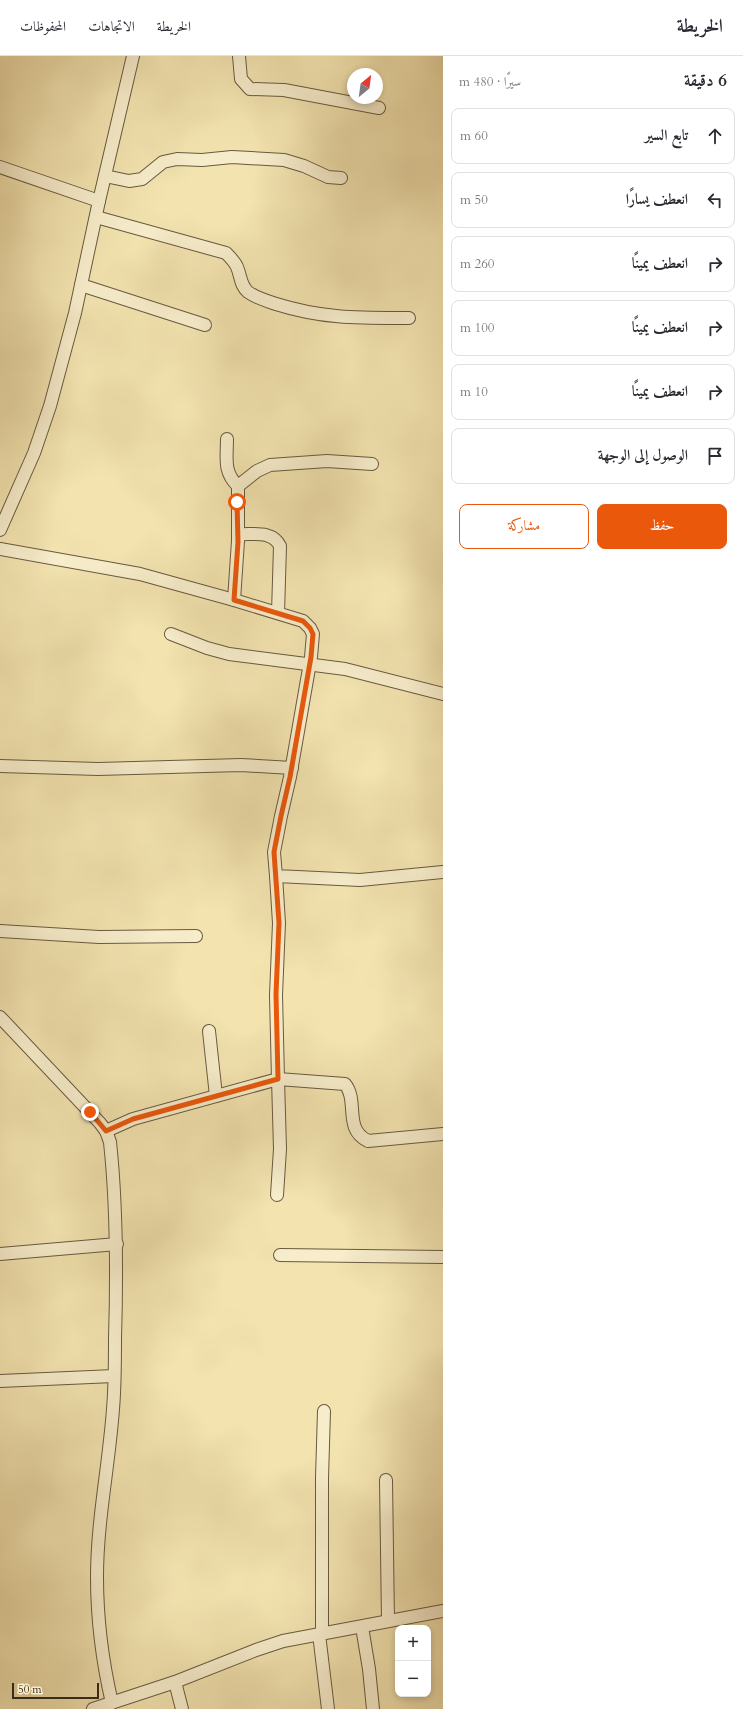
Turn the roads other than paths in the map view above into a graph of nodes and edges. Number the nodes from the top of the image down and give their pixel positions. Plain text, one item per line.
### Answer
1 (134, 56) edge
2 (239, 56) edge
3 (379, 108) dead end
4 (0, 167) edge
5 (105, 176) junction
6 (341, 178) dead end
7 (99, 201) junction
8 (96, 217) junction
9 (81, 285) junction
10 (409, 318) dead end
11 (205, 325) dead end
12 (227, 439) dead end
13 (372, 464) dead end
14 (238, 486) junction
15 (0, 530) edge
16 (238, 534) junction
17 (0, 548) edge
18 (234, 600) junction
19 (278, 613) junction
20 (171, 634) dead end
21 (309, 665) junction
22 (443, 694) edge
23 (0, 766) edge
24 (292, 768) junction
25 (443, 872) edge
26 (276, 876) junction
27 (0, 931) edge
28 (196, 936) dead end
29 (0, 1017) edge
30 (208, 1031) dead end
31 (278, 1079) junction
32 (216, 1096) junction
33 (106, 1131) junction
34 (443, 1134) edge
35 (277, 1195) dead end
36 (117, 1244) junction
37 (0, 1254) edge
38 (280, 1255) dead end
39 (443, 1257) edge
40 (114, 1376) junction
41 (0, 1381) edge
42 (324, 1411) dead end
43 (386, 1480) dead end
44 (443, 1611) edge
45 (388, 1622) junction
46 (362, 1627) junction
47 (321, 1634) junction
48 (175, 1682) junction
49 (112, 1703) junction
50 (93, 1709) edge
51 (182, 1709) edge
52 (328, 1709) edge
53 (373, 1709) edge

1 - 5 street
2 - 3 street
4 - 7 street
5 - 6 street
5 - 7 street
7 - 8 street
8 - 9 street
8 - 10 street
9 - 11 street
9 - 15 street
12 - 14 street
13 - 14 street
14 - 16 street
16 - 18 street
16 - 19 street
17 - 18 street
18 - 19 street
19 - 21 street
20 - 21 street
21 - 22 street
21 - 24 street
23 - 24 street
24 - 26 street
25 - 26 street
26 - 31 street
27 - 28 street
29 - 33 street
30 - 32 street
31 - 32 street
31 - 34 street
31 - 35 street
32 - 33 street
33 - 36 street
36 - 37 street
36 - 40 street
38 - 39 street
40 - 41 street
40 - 49 street
42 - 47 street
43 - 45 street
44 - 45 street
45 - 46 street
46 - 47 street
46 - 53 street
47 - 48 street
47 - 52 street
48 - 49 street
48 - 51 street
49 - 50 street

